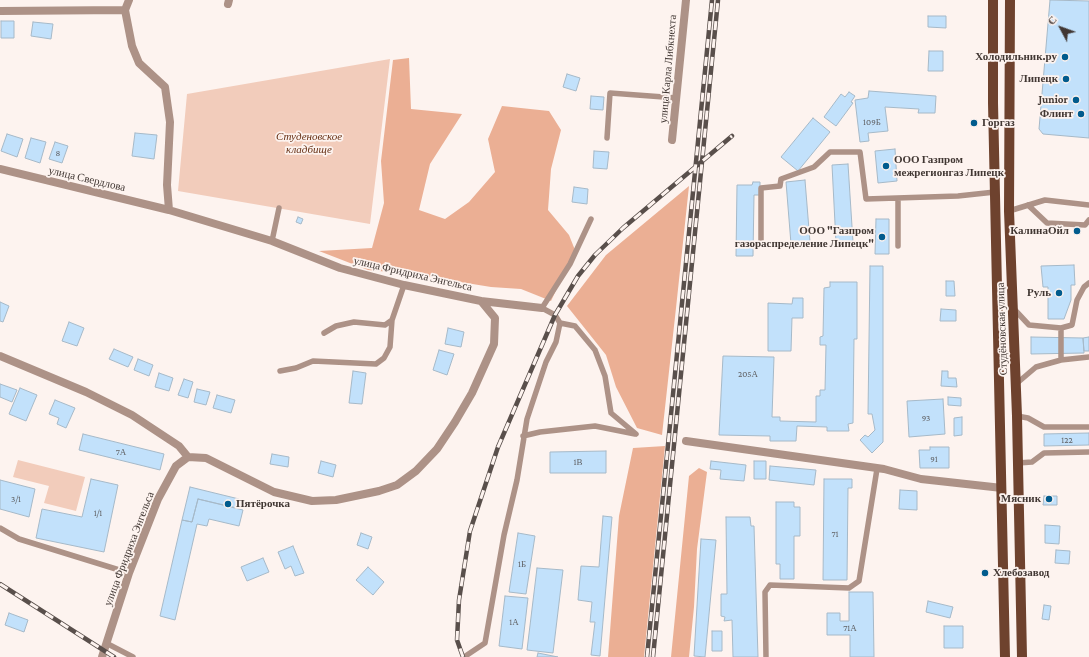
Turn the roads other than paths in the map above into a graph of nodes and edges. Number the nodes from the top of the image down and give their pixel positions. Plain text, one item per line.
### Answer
1 (129, 0) edge
2 (686, 0) edge
3 (993, 0) edge
4 (1010, 0) edge
5 (125, 10) junction
6 (0, 11) edge
7 (677, 98) junction
8 (607, 138) dead end
9 (672, 140) dead end
10 (0, 169) edge
11 (996, 192) junction
12 (898, 198) junction
13 (1028, 205) junction
14 (1089, 205) edge
15 (279, 208) dead end
16 (169, 210) junction
17 (1009, 210) junction
18 (591, 219) dead end
19 (1089, 220) edge
20 (272, 241) junction
21 (761, 243) dead end
22 (898, 246) dead end
23 (1089, 283) edge
24 (404, 285) junction
25 (481, 301) junction
26 (542, 308) junction
27 (1014, 309) junction
28 (392, 320) junction
29 (560, 323) junction
30 (1061, 328) junction
31 (324, 333) dead end
32 (0, 356) edge
33 (1089, 357) edge
34 (1061, 360) junction
35 (280, 371) dead end
36 (1015, 384) junction
37 (1017, 416) junction
38 (1089, 427) edge
39 (523, 436) junction
40 (686, 441) dead end
41 (1089, 452) edge
42 (188, 457) junction
43 (1018, 463) junction
44 (878, 468) junction
45 (1002, 488) junction
46 (0, 528) edge
47 (129, 573) junction
48 (106, 643) junction
49 (102, 657) edge
50 (133, 657) edge
51 (464, 657) edge
52 (766, 657) edge
53 (1005, 657) edge
54 (1022, 657) edge

1 - 5 street
2 - 7 street, улица Карла Либкнехта
3 - 11 main road, Студёновская улица
4 - 17 main road, Студёновская улица
5 - 6 street
5 - 16 street
7 - 8 lane
7 - 9 street, улица Карла Либкнехта
10 - 16 street, улица Свердлова
11 - 12 lane
11 - 45 main road, Студёновская улица
12 - 21 lane
12 - 22 lane
13 - 14 lane
13 - 17 lane
13 - 19 lane
15 - 20 lane
16 - 20 street, улица Фридриха Энгельса
17 - 27 main road, Студёновская улица
18 - 26 lane
20 - 24 street, улица Фридриха Энгельса
23 - 30 lane
24 - 25 street, улица Фридриха Энгельса
24 - 28 lane
25 - 26 street
25 - 42 street, улица Фридриха Энгельса
26 - 29 lane
27 - 30 lane
27 - 36 main road, Студёновская улица
28 - 31 lane
28 - 35 lane
29 - 39 lane
29 - 39 lane
30 - 34 lane
32 - 42 street
33 - 34 lane
34 - 36 lane
36 - 37 main road, Студёновская улица
37 - 38 lane
37 - 43 main road, Студёновская улица
39 - 51 lane
40 - 44 street
41 - 43 lane
42 - 47 street, улица Фридриха Энгельса
43 - 54 main road, Студёновская улица
44 - 45 street
44 - 52 lane
45 - 53 main road, Студёновская улица
46 - 47 lane
47 - 48 street, улица Фридриха Энгельса
48 - 49 street, улица Фридриха Энгельса
48 - 50 lane

